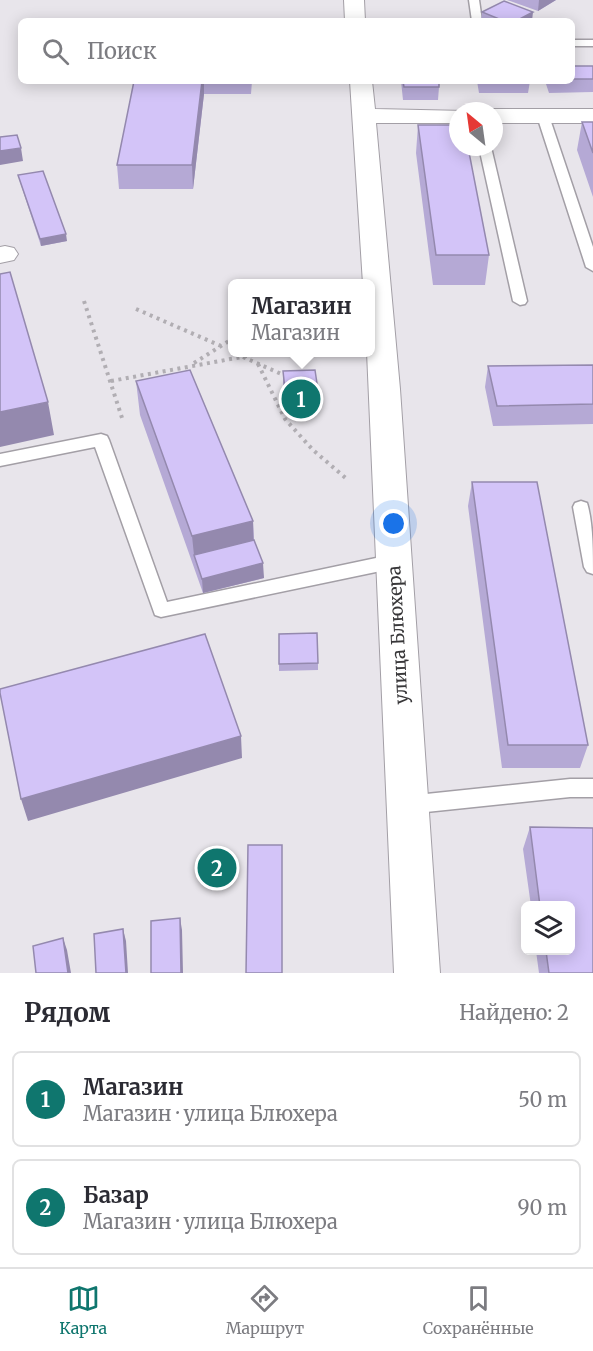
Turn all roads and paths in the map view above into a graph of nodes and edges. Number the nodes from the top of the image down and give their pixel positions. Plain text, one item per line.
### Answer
1 (354, 0) edge
2 (474, 0) edge
3 (356, 18) edge
4 (477, 18) edge
5 (575, 42) edge
6 (593, 43) edge
7 (361, 84) edge
8 (363, 116) junction
9 (449, 116) edge
10 (503, 116) edge
11 (543, 116) junction
12 (593, 116) edge
13 (487, 156) edge
14 (593, 267) edge
15 (84, 301) dead end
16 (520, 301) dead end
17 (136, 309) dead end
18 (228, 341) edge
19 (220, 346) junction
20 (242, 357) joint
21 (258, 364) junction
22 (191, 365) junction
23 (294, 380) edge
24 (111, 381) junction
25 (123, 421) dead end
26 (0, 460) edge
27 (348, 480) dead end
28 (581, 507) dead end
29 (395, 561) junction
30 (593, 567) edge
31 (593, 788) edge
32 (406, 805) junction
33 (417, 973) edge

1 - 3 street
2 - 4 lane
5 - 6 lane
7 - 8 street, улица Блюхера
8 - 9 street
8 - 29 street, улица Блюхера
10 - 11 street
11 - 12 street
11 - 14 lane
13 - 16 lane
15 - 24 path
17 - 19 path
18 - 19 path
19 - 22 path
20 - 21 path
20 - 22 path
21 - 23 path
21 - 27 path
22 - 24 path
24 - 25 path
26 - 29 lane
28 - 30 lane
29 - 32 street, улица Блюхера
31 - 32 lane
32 - 33 street, улица Блюхера

